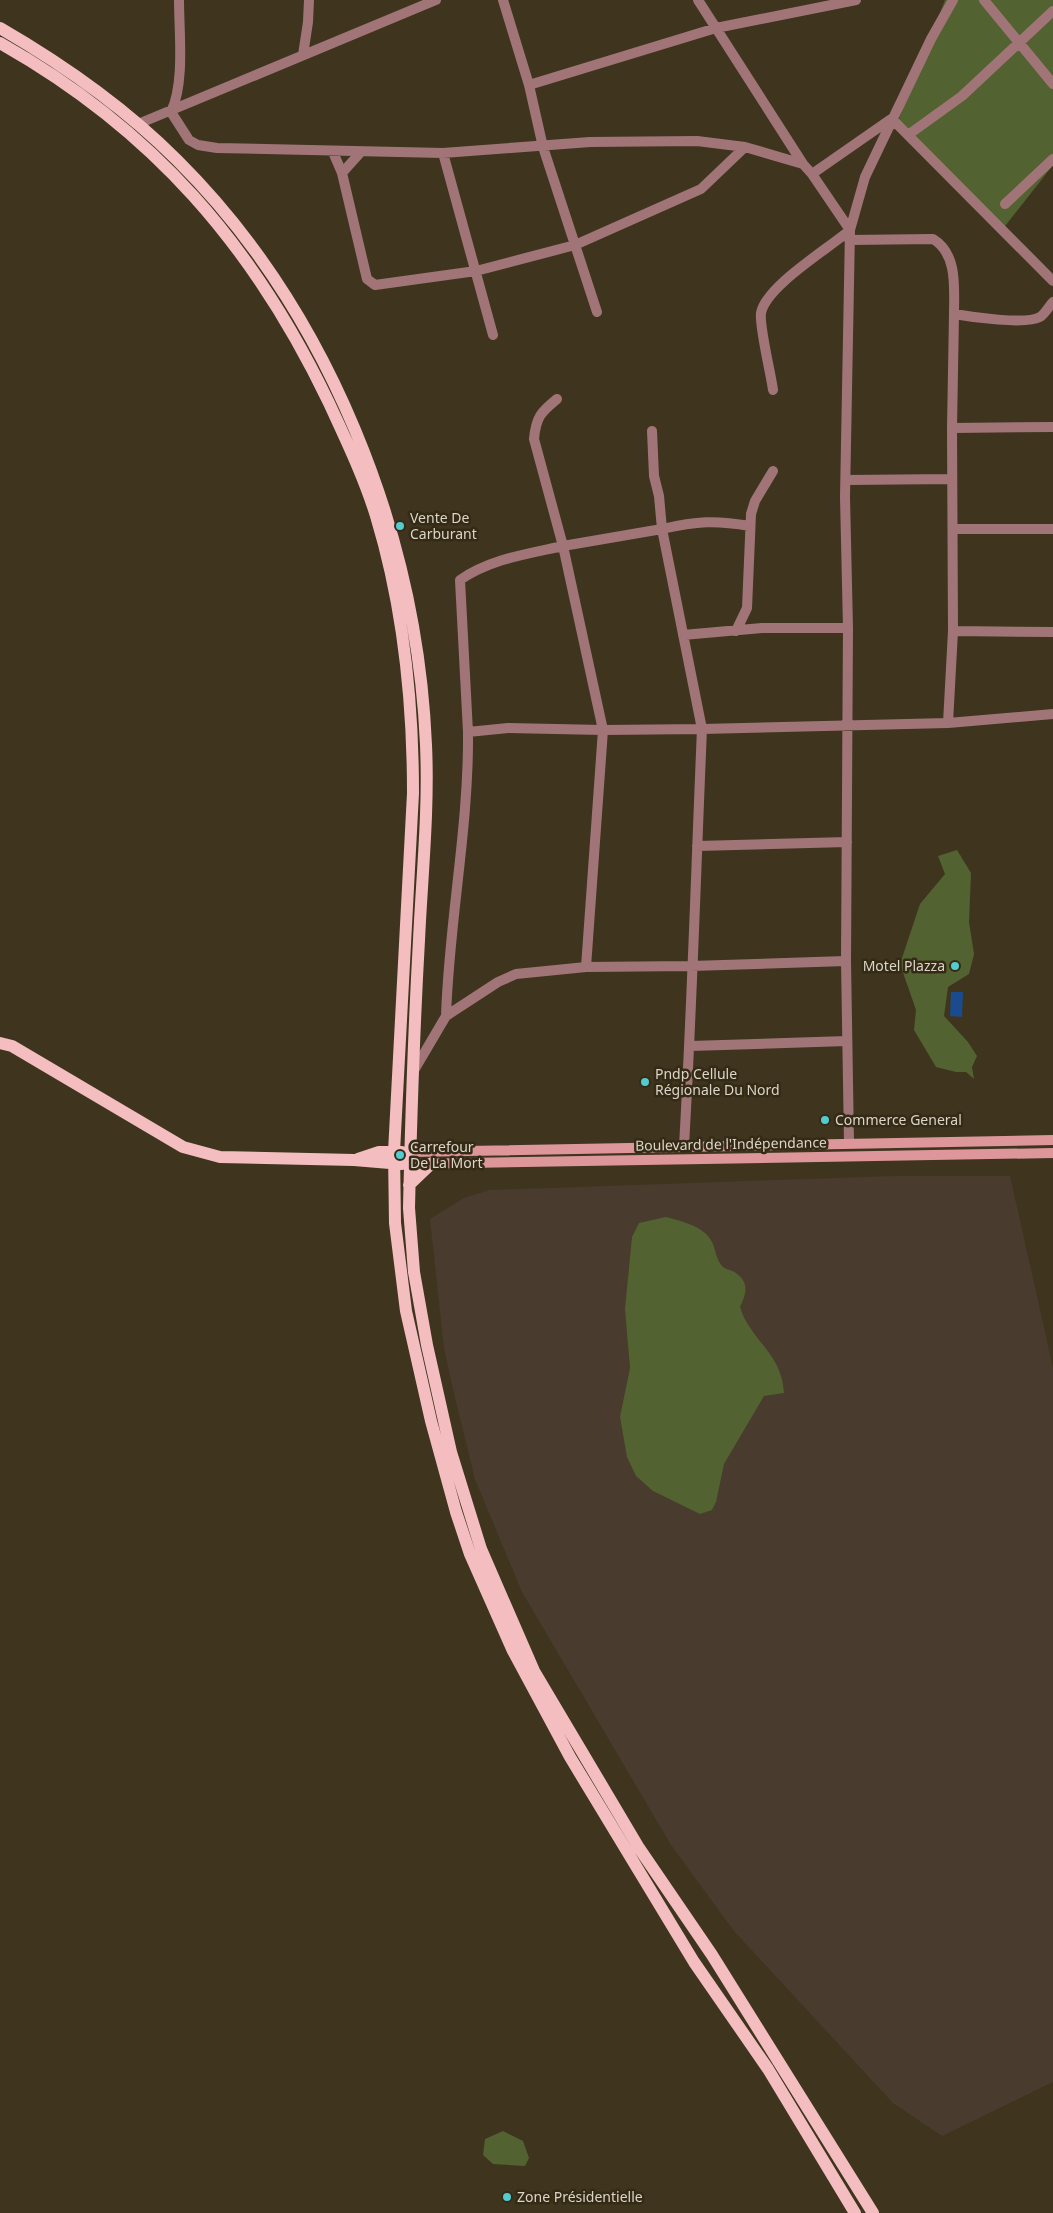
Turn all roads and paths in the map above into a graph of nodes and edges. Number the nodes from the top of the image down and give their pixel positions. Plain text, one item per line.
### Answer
1 (179, 0) edge
2 (309, 0) edge
3 (436, 0) edge
4 (503, 0) edge
5 (698, 0) edge
6 (856, 0) edge
7 (953, 0) edge
8 (984, 0) edge
9 (1053, 11) edge
10 (0, 28) edge
11 (716, 28) junction
12 (0, 42) edge
13 (1020, 42) junction
14 (303, 55) junction
15 (1053, 84) edge
16 (529, 85) junction
17 (171, 112) junction
18 (892, 119) junction
19 (138, 124) junction
20 (908, 135) junction
21 (543, 146) junction
22 (745, 147) junction
23 (333, 152) junction
24 (360, 152) junction
25 (443, 153) junction
26 (1053, 159) edge
27 (803, 164) junction
28 (342, 173) junction
29 (812, 174) junction
30 (1005, 204) dead end
31 (850, 235) junction
32 (575, 245) junction
33 (476, 271) junction
34 (1053, 281) edge
35 (1053, 302) edge
36 (597, 312) dead end
37 (954, 314) junction
38 (493, 335) dead end
39 (773, 390) dead end
40 (557, 399) dead end
41 (1053, 427) edge
42 (952, 428) junction
43 (652, 431) dead end
44 (772, 471) dead end
45 (951, 479) junction
46 (846, 480) junction
47 (750, 526) junction
48 (662, 529) junction
49 (953, 529) junction
50 (1053, 529) edge
51 (563, 546) junction
52 (848, 628) junction
53 (736, 631) junction
54 (953, 631) junction
55 (1053, 632) edge
56 (683, 636) junction
57 (1053, 714) edge
58 (948, 723) junction
59 (848, 724) junction
60 (702, 728) junction
61 (603, 730) junction
62 (468, 732) junction
63 (847, 842) junction
64 (697, 846) junction
65 (846, 961) junction
66 (691, 966) junction
67 (586, 967) junction
68 (446, 1016) junction
69 (847, 1041) junction
70 (0, 1043) edge
71 (690, 1046) junction
72 (413, 1072) junction
73 (1053, 1140) edge
74 (850, 1142) junction
75 (684, 1146) junction
76 (1053, 1153) edge
77 (394, 1158) junction
78 (410, 1158) junction
79 (432, 1163) junction
80 (409, 1185) junction
81 (855, 2213) edge
82 (873, 2213) edge

1 - 17 street
2 - 14 street
3 - 14 street
4 - 16 street
5 - 11 street
6 - 11 street
7 - 18 street
8 - 13 street
9 - 13 street
10 - 19 main road
11 - 16 street
11 - 27 street
12 - 77 main road
13 - 15 street
13 - 20 street
14 - 17 street
16 - 21 street
17 - 19 street
17 - 23 street
18 - 20 street
18 - 29 street
18 - 31 street
19 - 72 main road
20 - 34 street
21 - 22 street
21 - 25 street
21 - 32 street
22 - 27 street
22 - 32 street
23 - 24 street
23 - 28 street
24 - 25 street
24 - 28 street
25 - 33 street
26 - 30 street
27 - 29 street
28 - 33 street
29 - 31 street
31 - 37 street
31 - 39 street
31 - 46 street
32 - 33 street
32 - 36 street
33 - 38 street
35 - 37 street
37 - 42 street
40 - 51 street
41 - 42 street
42 - 45 street
43 - 48 street
44 - 47 street
45 - 46 street
45 - 49 street
46 - 52 street
47 - 48 street
47 - 53 street
48 - 51 street
48 - 56 street
49 - 50 street
49 - 54 street
51 - 61 street
51 - 62 street
52 - 53 street
52 - 59 street
53 - 56 street
54 - 55 street
54 - 58 street
56 - 60 street
57 - 58 street
58 - 59 street
59 - 60 street
59 - 63 street
60 - 61 street
60 - 64 street
61 - 62 street
61 - 67 street
62 - 68 street
63 - 64 street
63 - 65 street
64 - 66 street
65 - 66 street
65 - 69 street
66 - 67 street
66 - 71 street
67 - 68 street
68 - 72 street
69 - 71 street
69 - 74 street
70 - 77 main road
71 - 75 street
72 - 78 main road
73 - 74 main road, Boulevard de l'Indépendance
74 - 75 main road, Boulevard de l'Indépendance
75 - 78 main road, Boulevard de l'Indépendance
76 - 79 main road, Boulevard de l'Indépendance
77 - 78 main road
77 - 81 main road
78 - 79 main road, Boulevard de l'Indépendance
78 - 80 main road
79 - 80 main road
80 - 82 main road

